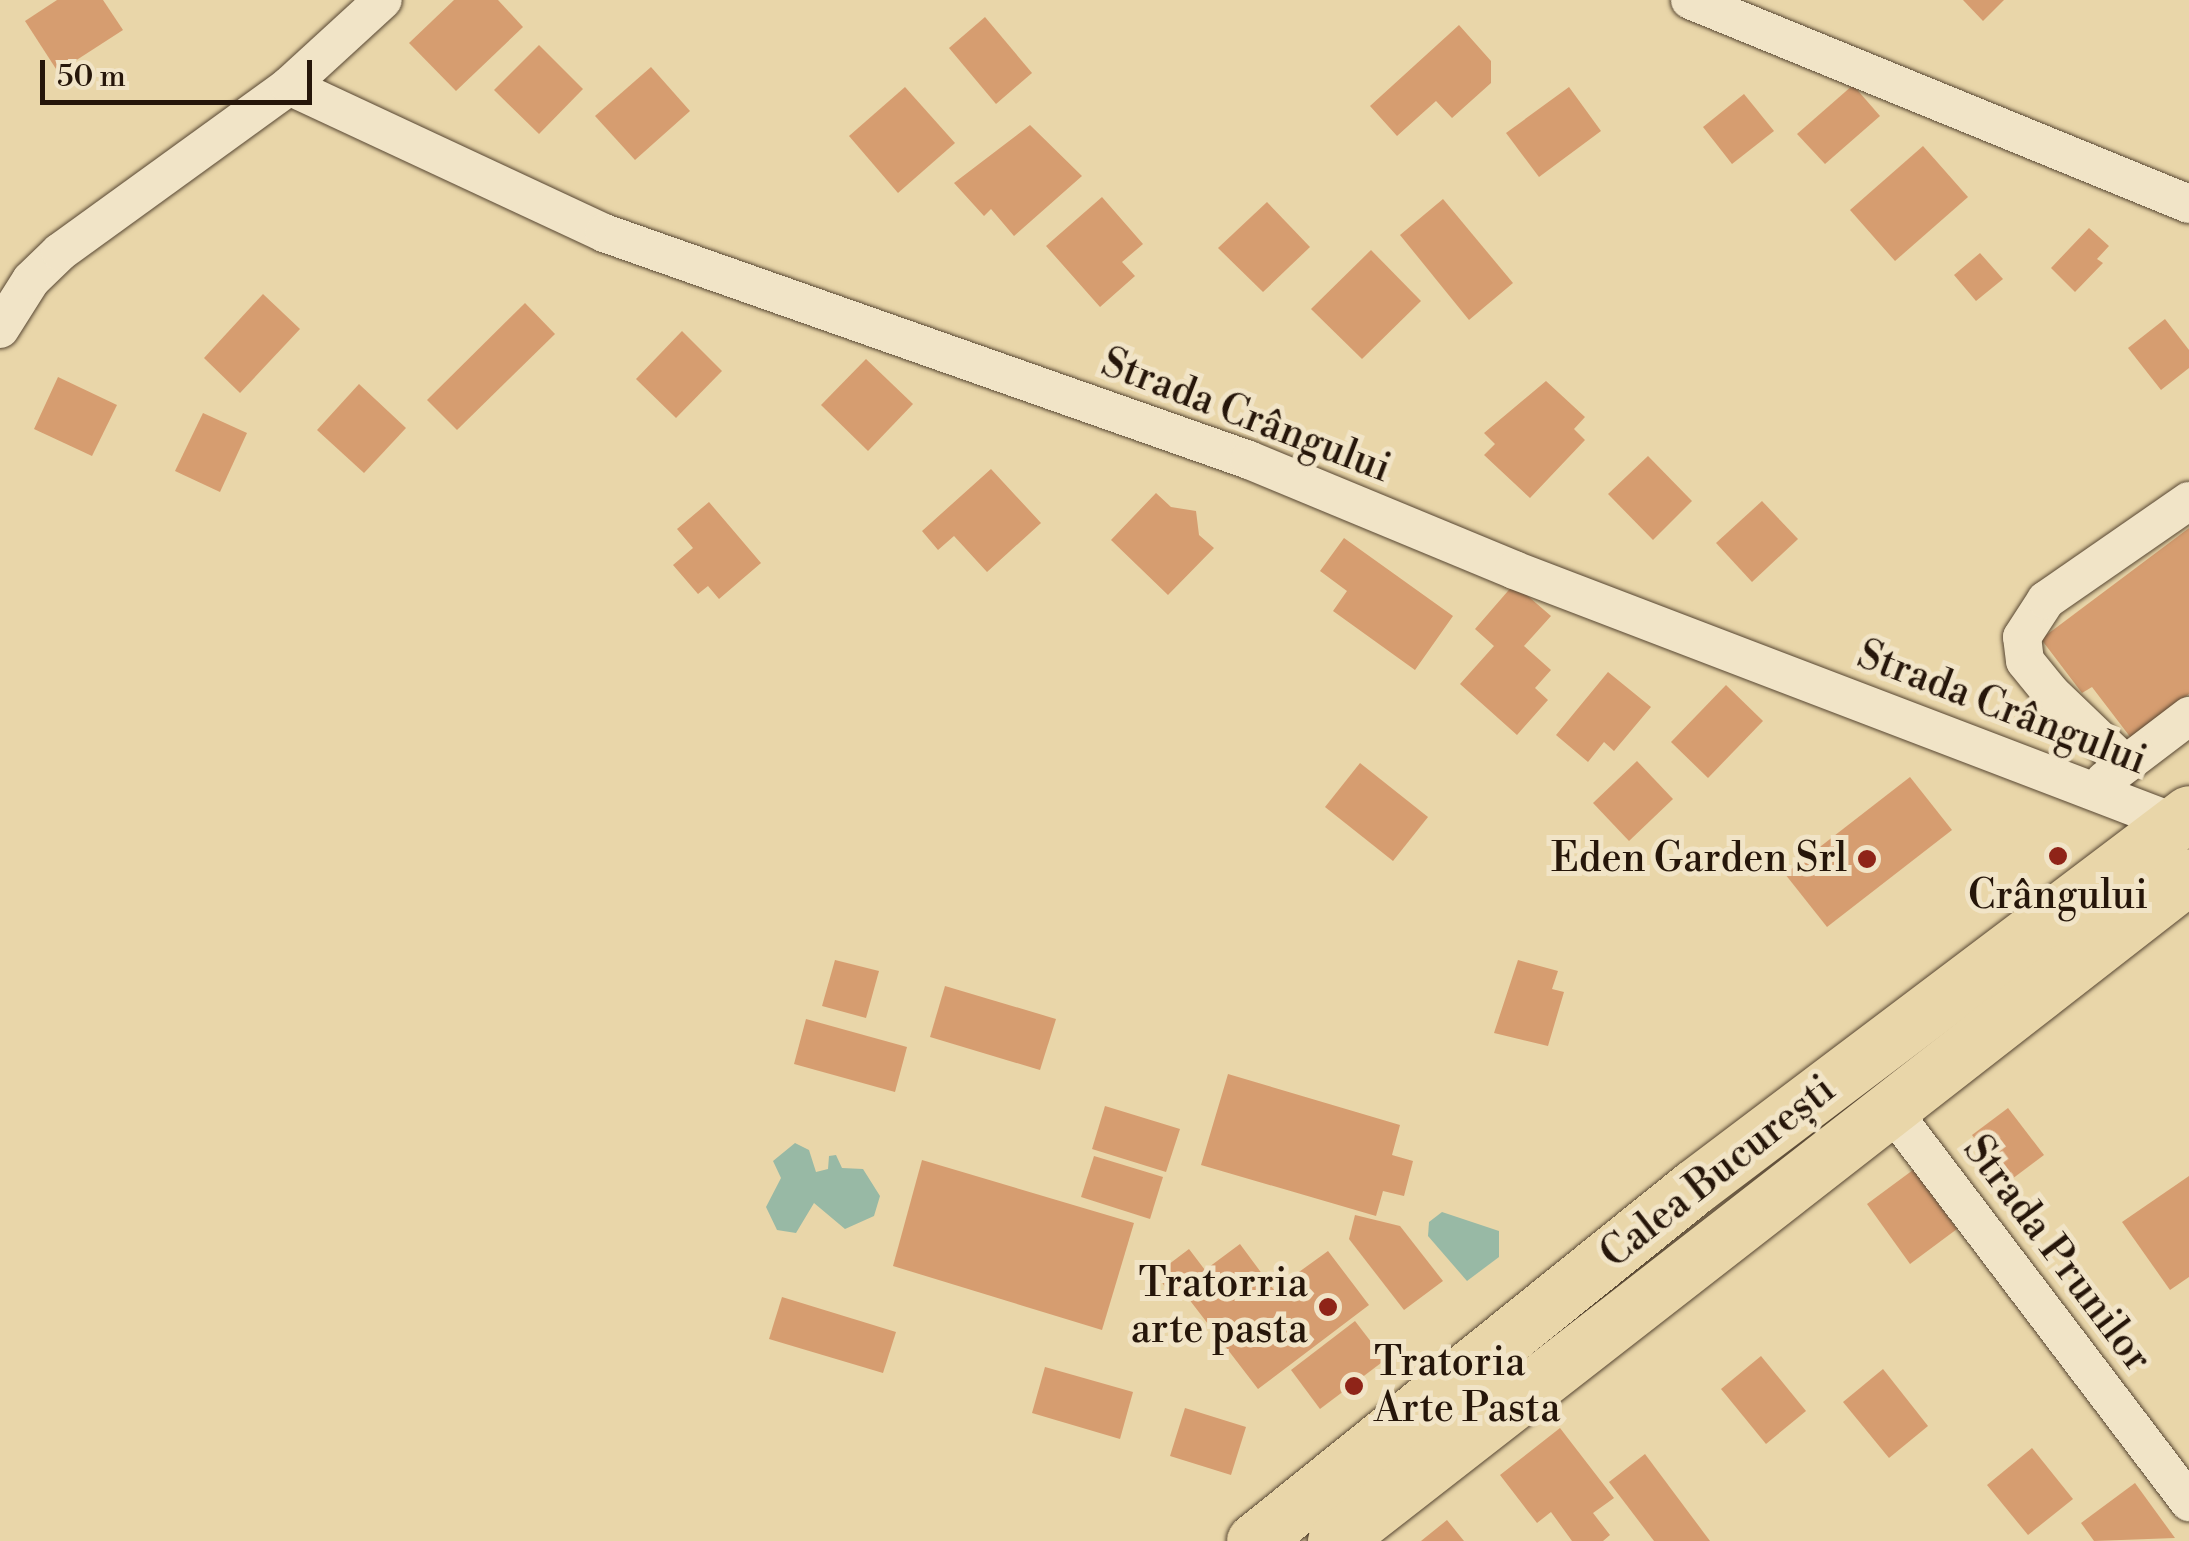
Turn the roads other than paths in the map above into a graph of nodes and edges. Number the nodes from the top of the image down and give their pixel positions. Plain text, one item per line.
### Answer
1 (383, 0) edge
2 (1690, 0) edge
3 (288, 86) junction
4 (2189, 204) edge
5 (0, 328) edge
6 (2189, 501) edge
7 (2189, 716) edge
8 (2126, 764) junction
9 (2091, 791) junction
10 (2182, 818) edge
11 (2189, 876) edge
12 (1890, 1108) junction
13 (2189, 1502) edge
14 (1254, 1541) edge
15 (1335, 1541) edge

1 - 3 street
2 - 4 street
3 - 5 street
3 - 9 street, Strada Crângului
6 - 8 street
7 - 8 street
8 - 9 street
9 - 10 street, Strada Crângului
10 - 14 highway, Calea București
11 - 12 highway, Calea București
12 - 13 street, Strada Prunilor
12 - 15 highway, Calea București

